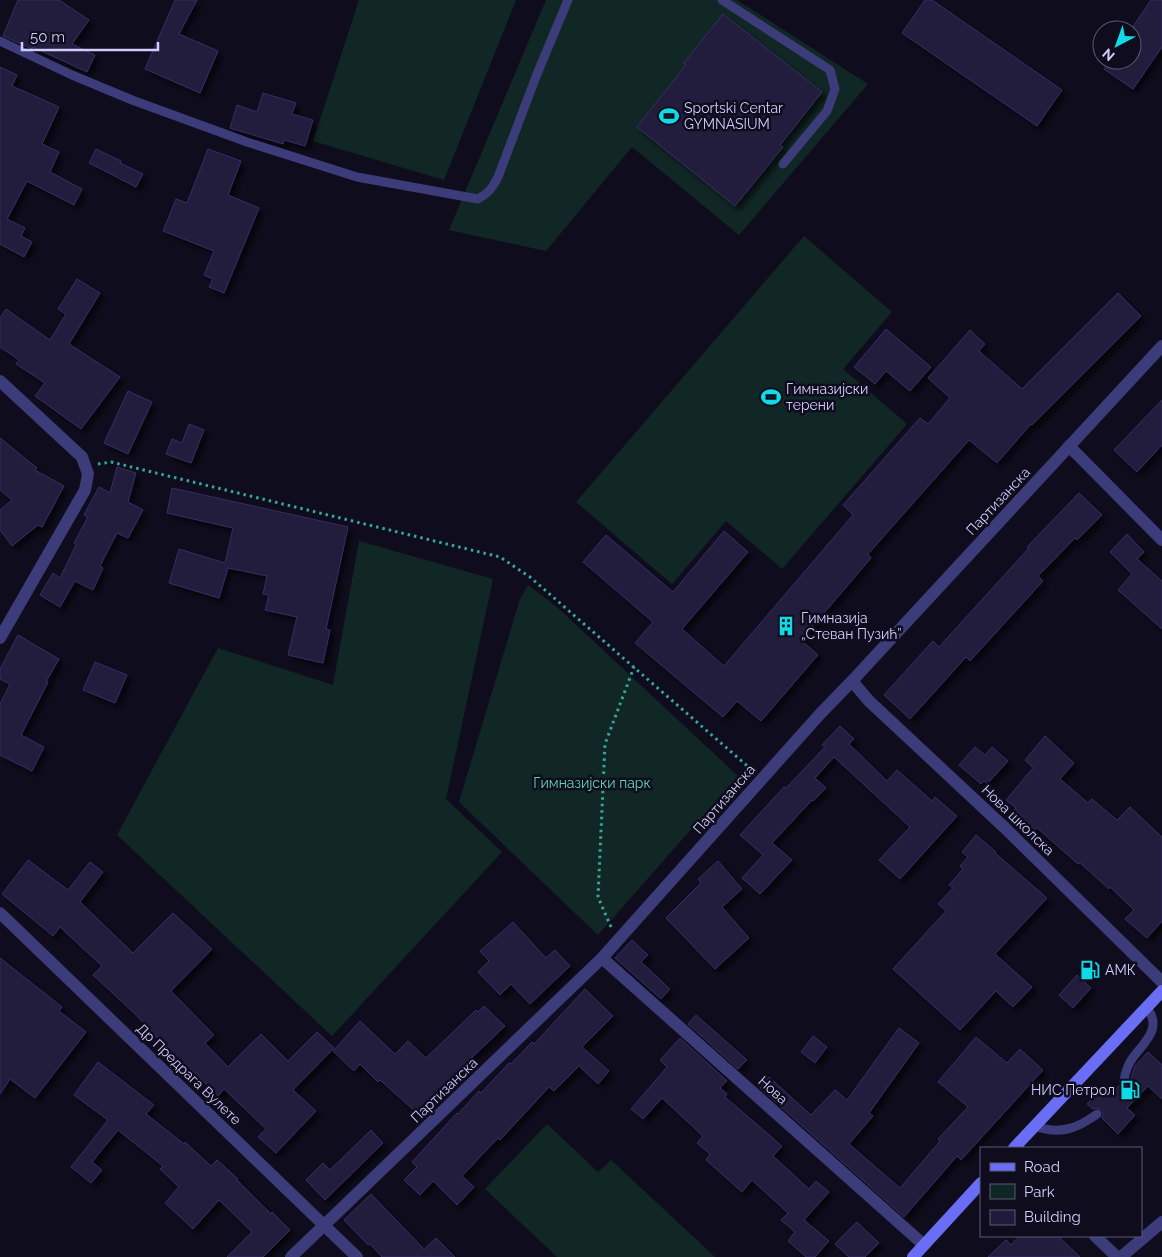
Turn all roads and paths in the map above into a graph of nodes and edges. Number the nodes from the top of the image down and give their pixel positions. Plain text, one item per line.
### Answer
1 (568, 0) edge
2 (722, 0) edge
3 (0, 41) edge
4 (783, 164) dead end
5 (1162, 346) edge
6 (0, 381) edge
7 (1069, 446) junction
8 (87, 466) junction
9 (1162, 540) edge
10 (0, 638) edge
11 (634, 667) junction
12 (852, 682) junction
13 (762, 778) junction
14 (0, 913) edge
15 (618, 941) junction
16 (602, 958) junction
17 (1162, 982) edge
18 (1162, 991) edge
19 (1147, 1008) junction
20 (1124, 1082) dead end
21 (1097, 1114) dead end
22 (1035, 1126) junction
23 (1015, 1147) edge
24 (980, 1185) edge
25 (1162, 1222) edge
26 (324, 1225) junction
27 (1096, 1237) edge
28 (924, 1245) junction
29 (291, 1257) edge
30 (357, 1257) edge
31 (913, 1257) edge
32 (1117, 1257) edge
33 (1121, 1257) edge

1 - 3 lane
2 - 4 lane
5 - 7 street, Партизанска
6 - 8 street
7 - 9 street
7 - 12 street, Партизанска
8 - 10 street
8 - 11 path
11 - 13 path
11 - 15 path
12 - 13 street, Партизанска
12 - 17 street, Нова школска
13 - 15 street, Партизанска
14 - 26 street, Др Предрага Вулете
15 - 16 street, Партизанска
16 - 26 street, Партизанска
16 - 28 street, Нова
18 - 19 street
19 - 20 lane
19 - 22 street
21 - 22 lane
22 - 23 street
24 - 28 street
25 - 33 street
26 - 29 street, Партизанска
26 - 30 street, Др Предрага Вулете
27 - 32 street
28 - 31 street

